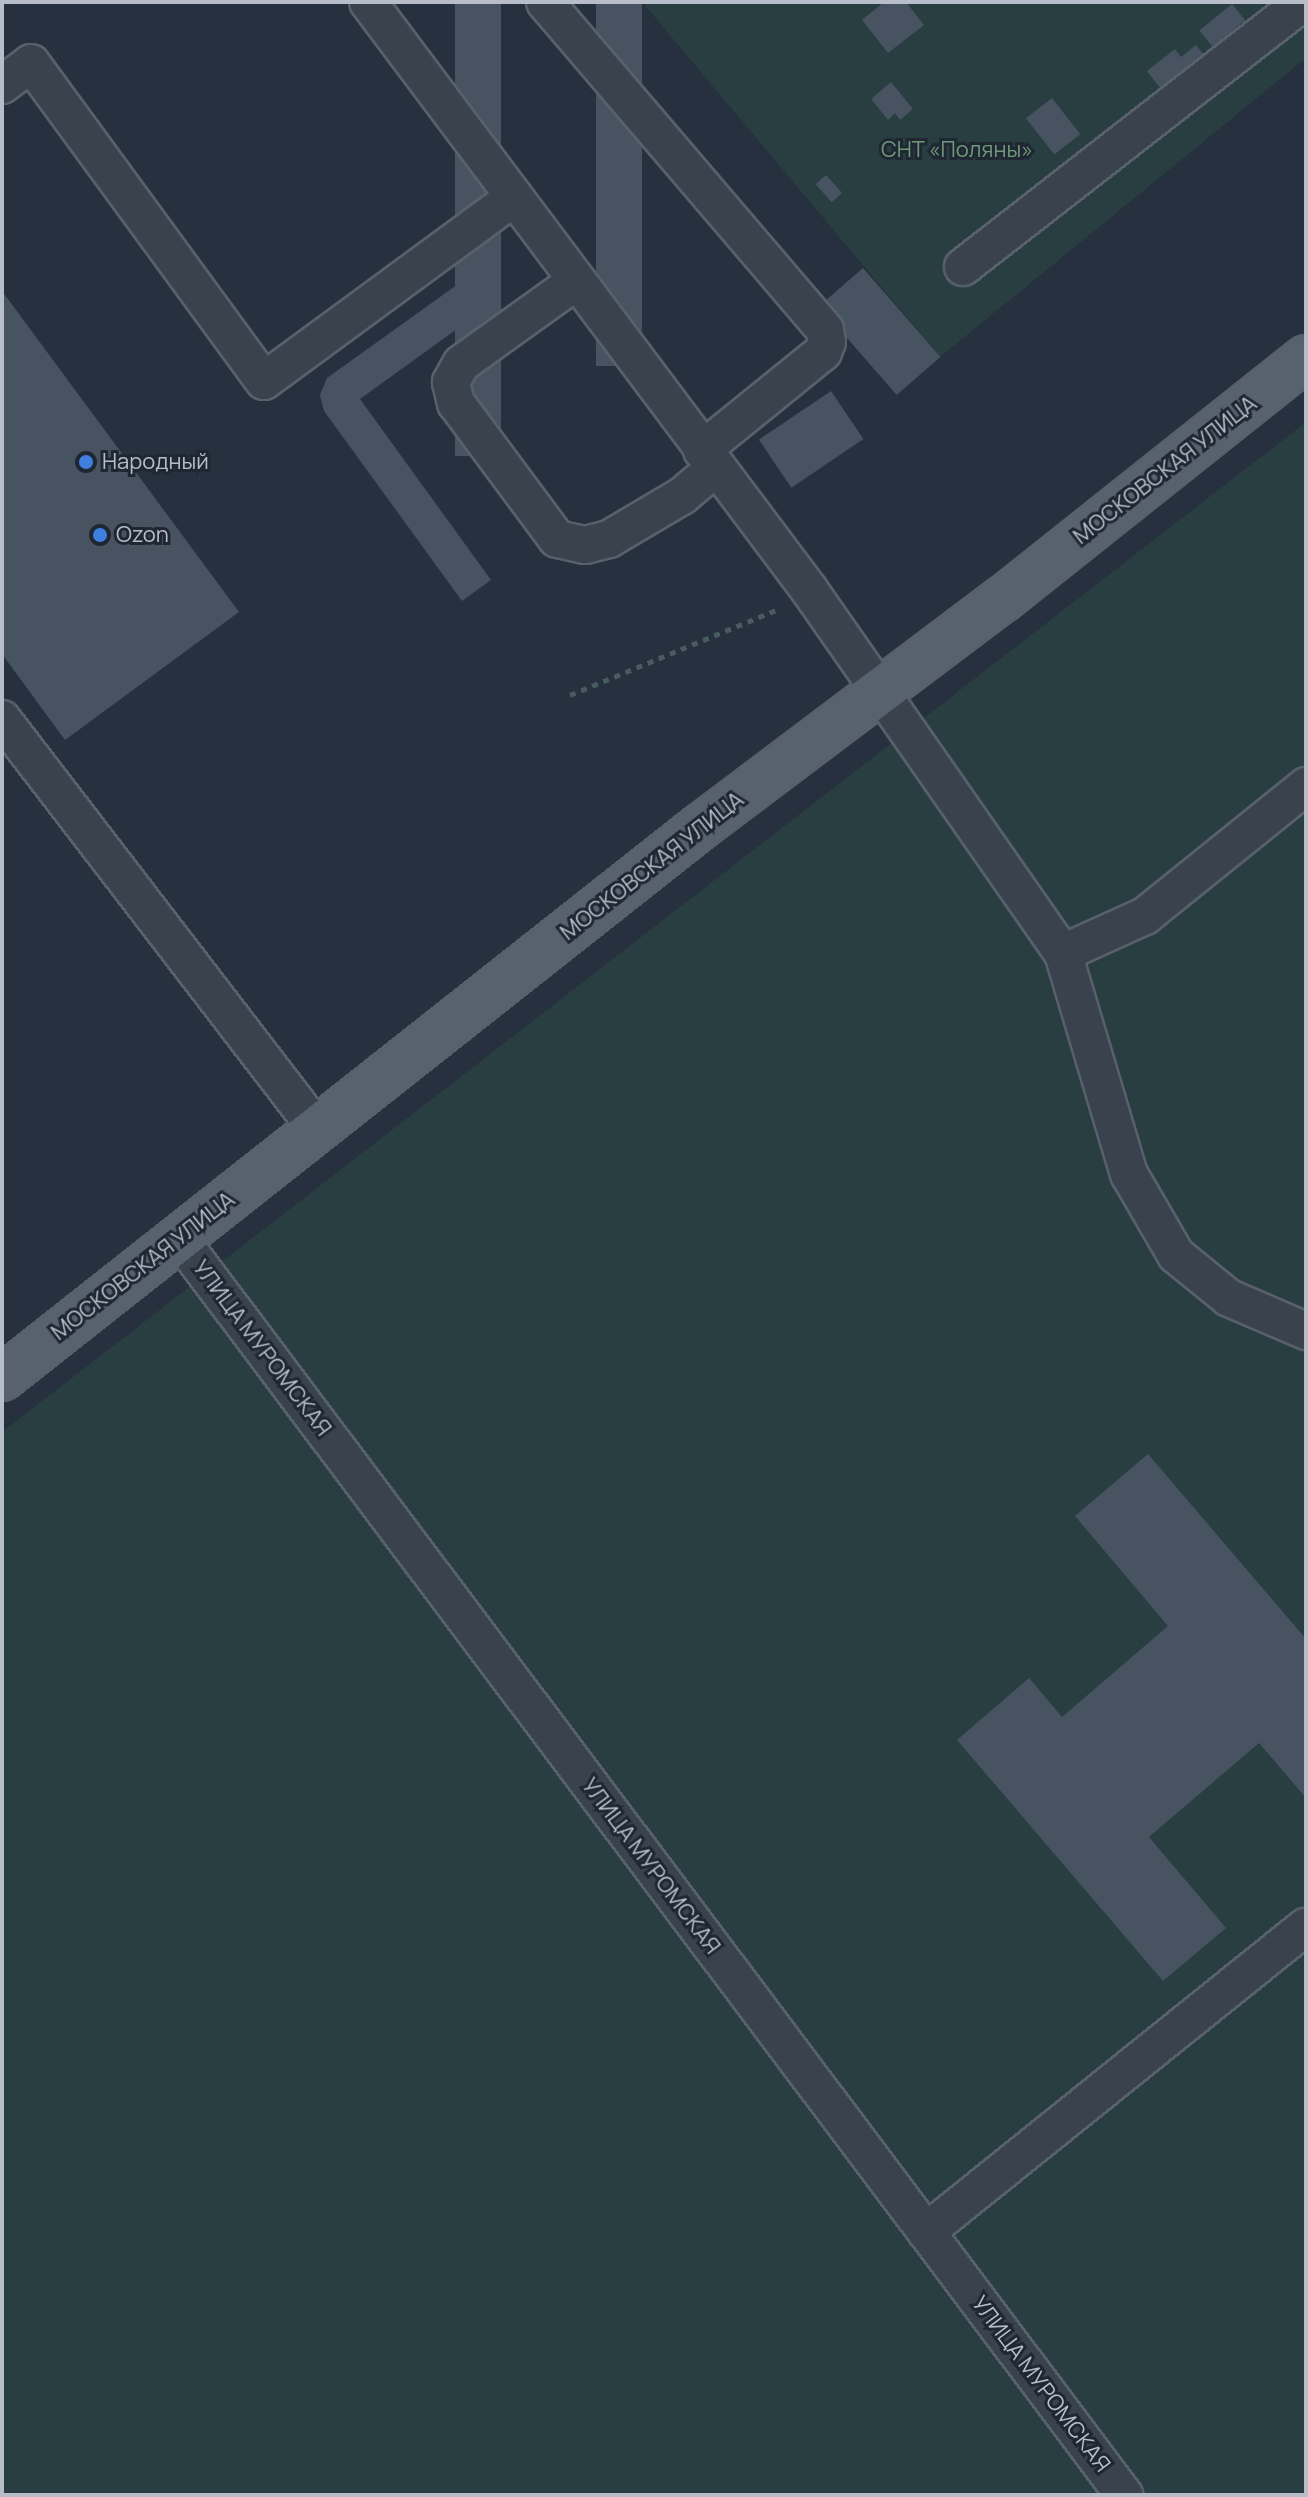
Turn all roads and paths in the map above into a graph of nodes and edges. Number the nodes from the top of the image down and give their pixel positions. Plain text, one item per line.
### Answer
1 (368, 2) edge
2 (545, 2) edge
3 (1304, 2) edge
4 (2, 85) edge
5 (513, 198) junction
6 (963, 267) dead end
7 (575, 282) junction
8 (1306, 358) edge
9 (708, 459) junction
10 (784, 607) dead end
11 (880, 694) junction
12 (570, 695) dead end
13 (2, 719) edge
14 (1306, 786) edge
15 (1063, 953) junction
16 (317, 1129) junction
17 (179, 1238) junction
18 (1306, 1331) edge
19 (2, 1378) edge
20 (1306, 1927) edge
21 (926, 2232) junction
22 (1124, 2495) edge

1 - 5 street
2 - 9 street
3 - 6 street
4 - 5 street
5 - 7 street
7 - 9 street
7 - 9 street
8 - 11 main road, МОСКОВСКАЯ УЛИЦА
9 - 11 street
10 - 12 path
11 - 15 street
11 - 16 main road, МОСКОВСКАЯ УЛИЦА
13 - 16 street
14 - 15 street
15 - 18 street
16 - 17 main road, МОСКОВСКАЯ УЛИЦА
17 - 19 main road, МОСКОВСКАЯ УЛИЦА
17 - 21 street, УЛИЦА МУРОМСКАЯ
20 - 21 street
21 - 22 street, УЛИЦА МУРОМСКАЯ

